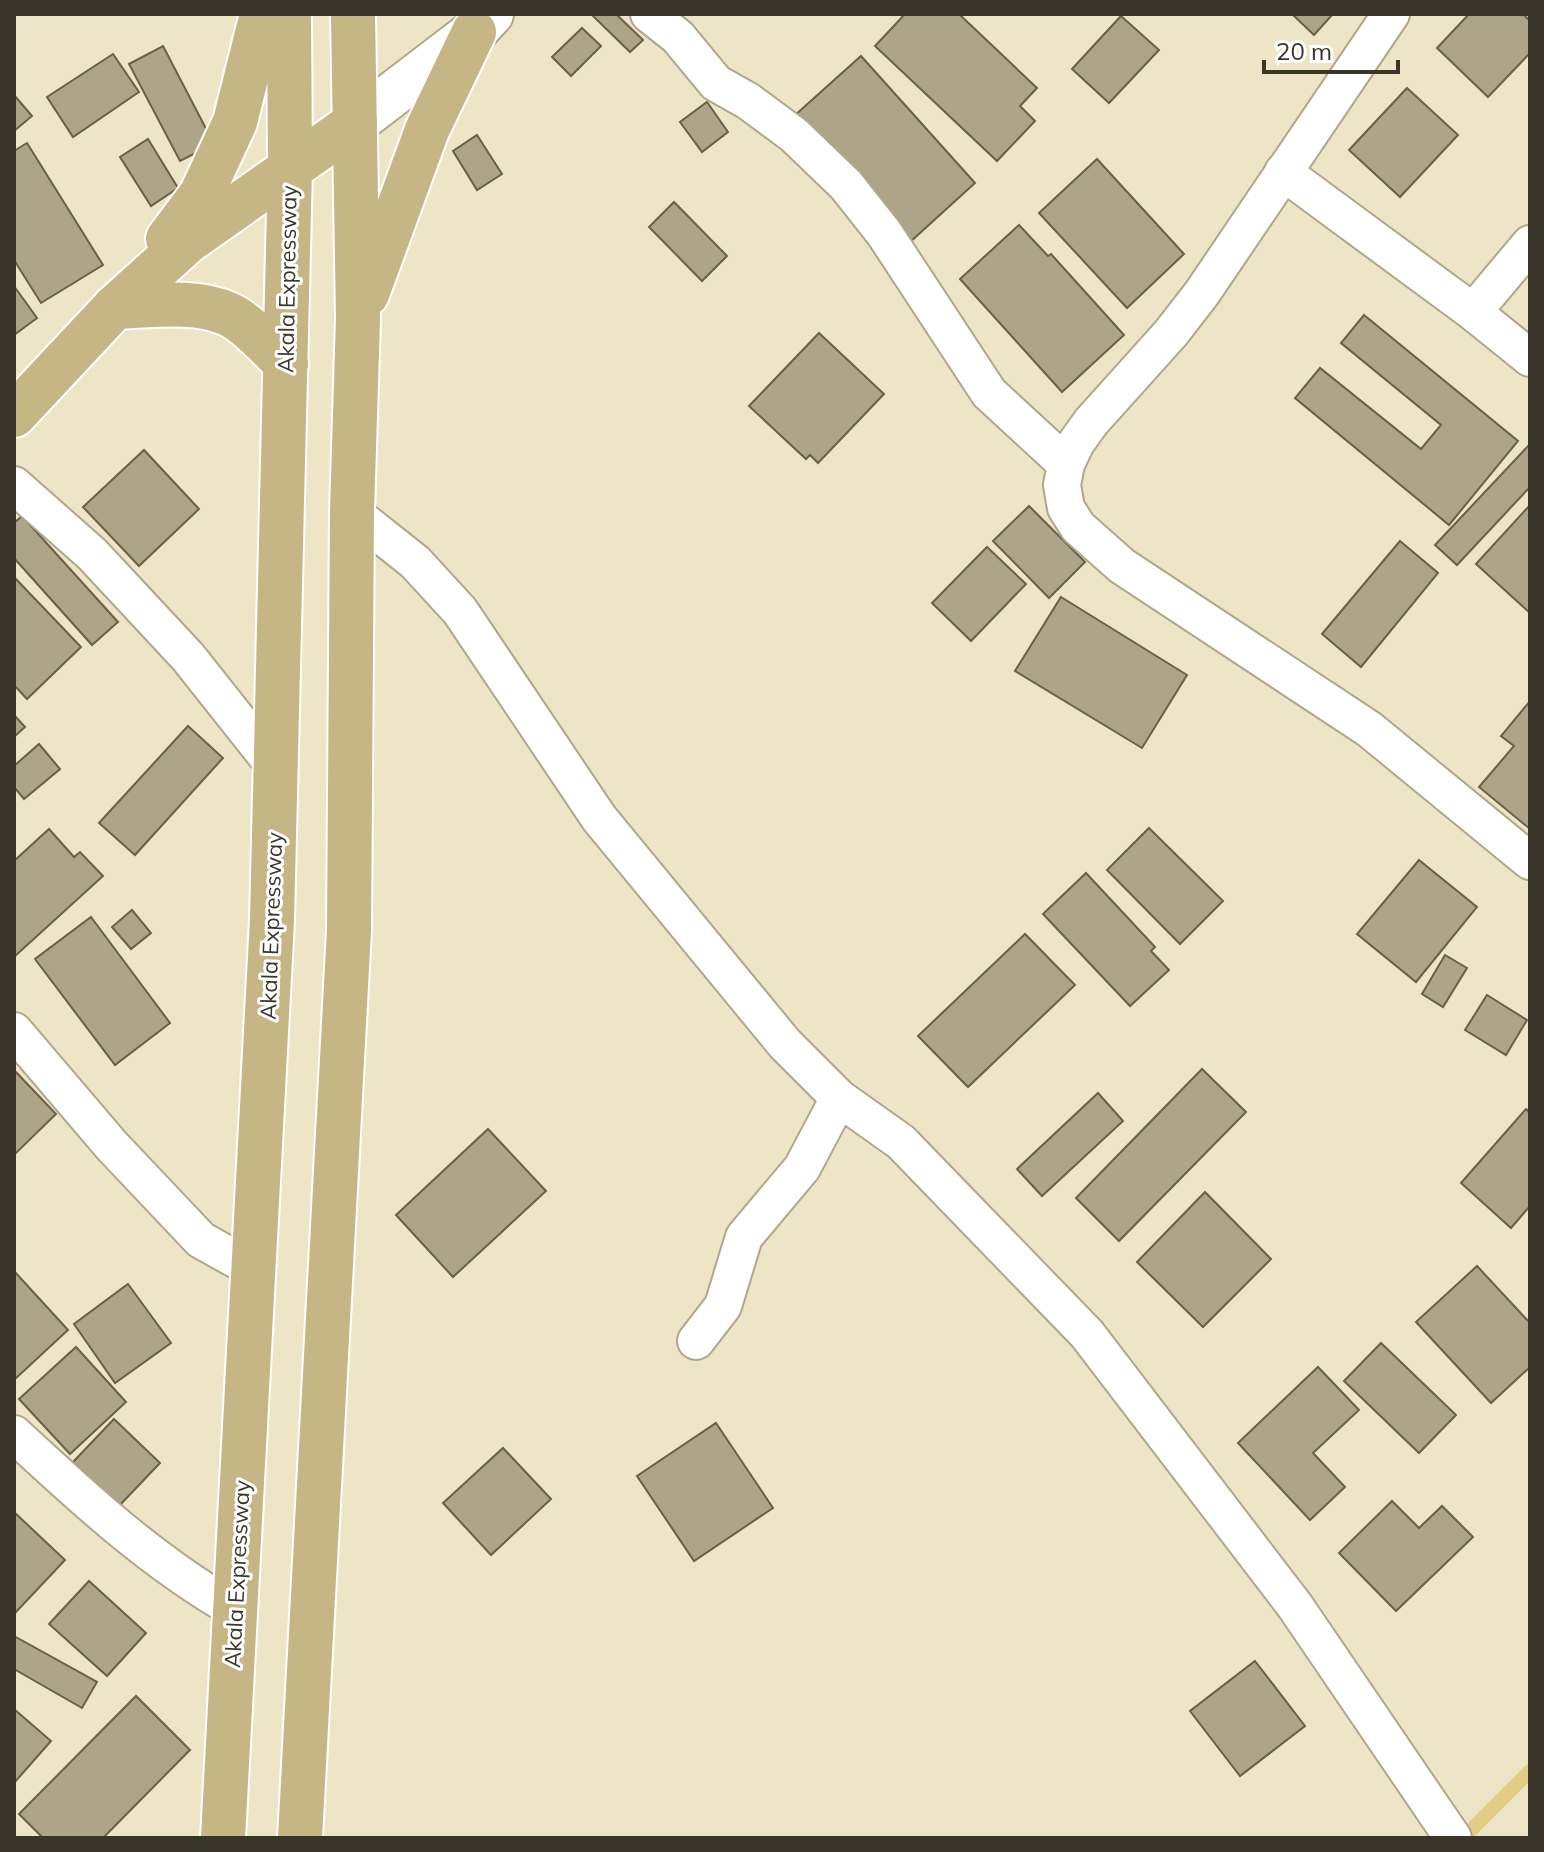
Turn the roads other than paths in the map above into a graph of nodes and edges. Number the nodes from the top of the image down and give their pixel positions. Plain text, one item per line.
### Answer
1 (289, 14) edge
2 (353, 14) edge
3 (649, 14) edge
4 (1391, 14) edge
5 (252, 23) edge
6 (482, 23) edge
7 (355, 123) junction
8 (290, 168) junction
9 (1283, 172) junction
10 (1530, 244) edge
11 (115, 307) junction
12 (1473, 312) junction
13 (358, 319) junction
14 (1530, 358) edge
15 (286, 364) junction
16 (14, 415) edge
17 (1066, 464) junction
18 (14, 485) edge
19 (352, 512) junction
20 (276, 768) junction
21 (1530, 861) edge
22 (14, 1031) edge
23 (839, 1098) junction
24 (253, 1269) junction
25 (696, 1341) dead end
26 (14, 1434) edge
27 (236, 1610) junction
28 (223, 1838) edge
29 (300, 1838) edge
30 (1453, 1838) edge

1 - 8 main road, Akala Expressway
2 - 7 main road
3 - 17 street
4 - 9 street
5 - 11 main road
6 - 7 street
6 - 13 main road
7 - 8 main road
7 - 13 main road
8 - 11 main road
8 - 15 main road, Akala Expressway
9 - 12 street
9 - 17 street
10 - 12 street
11 - 15 main road
11 - 16 main road
12 - 14 street
13 - 19 main road
15 - 20 main road, Akala Expressway
17 - 21 street
18 - 20 street
19 - 23 street
19 - 29 main road
20 - 24 main road, Akala Expressway
22 - 24 street
23 - 25 street
23 - 30 street
24 - 27 main road, Akala Expressway
26 - 27 street
27 - 28 main road, Akala Expressway

